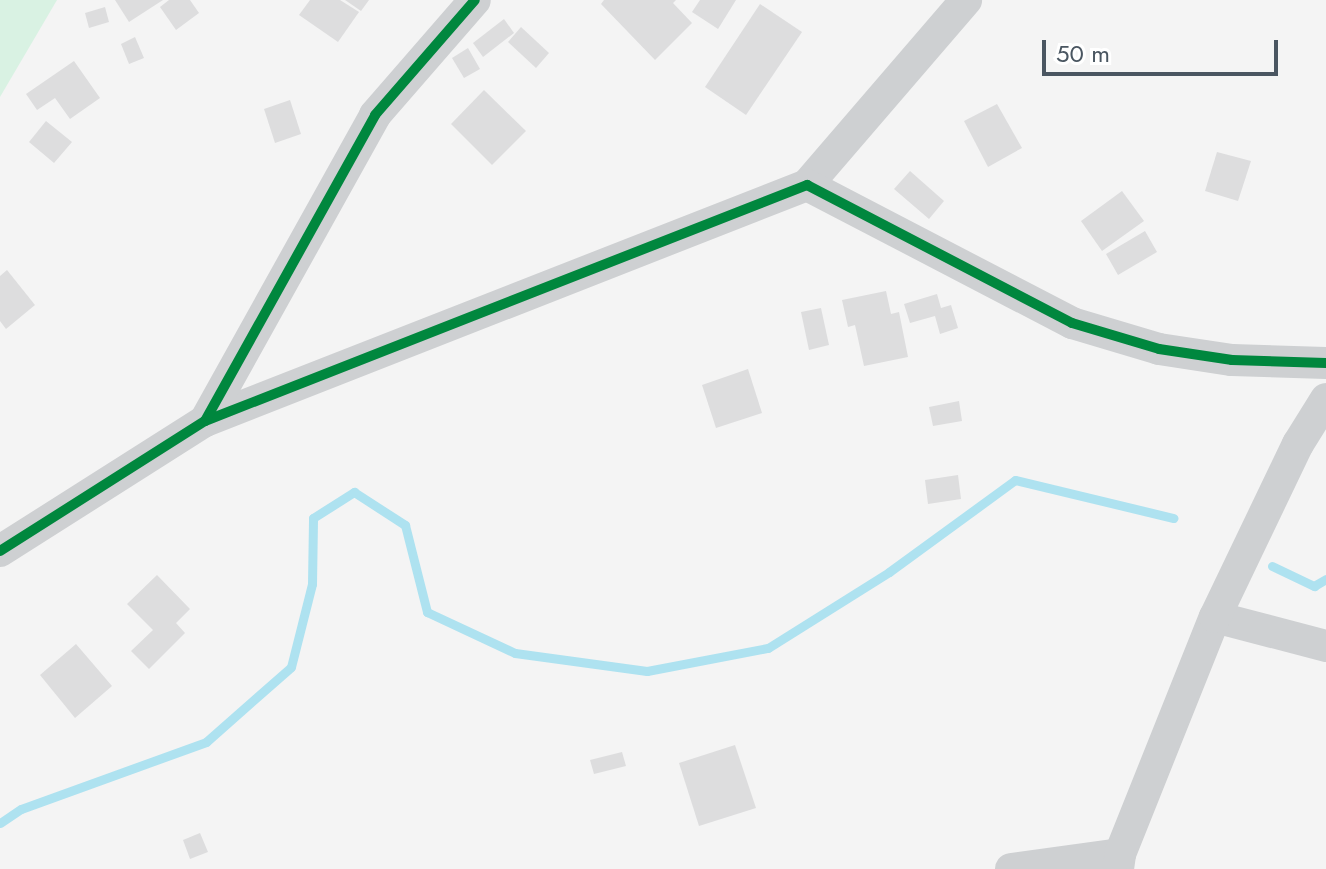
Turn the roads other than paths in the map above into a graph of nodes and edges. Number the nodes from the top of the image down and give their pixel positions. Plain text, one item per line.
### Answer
1 (475, 0) edge
2 (966, 0) edge
3 (807, 185) junction
4 (1326, 363) edge
5 (1326, 399) edge
6 (205, 421) junction
7 (0, 551) edge
8 (1215, 617) junction
9 (1326, 646) edge
10 (1119, 861) edge
11 (1011, 869) edge

1 - 6 street
2 - 3 street
3 - 4 street
3 - 6 street
5 - 8 street
6 - 7 street
8 - 9 street
8 - 10 street
10 - 11 street

